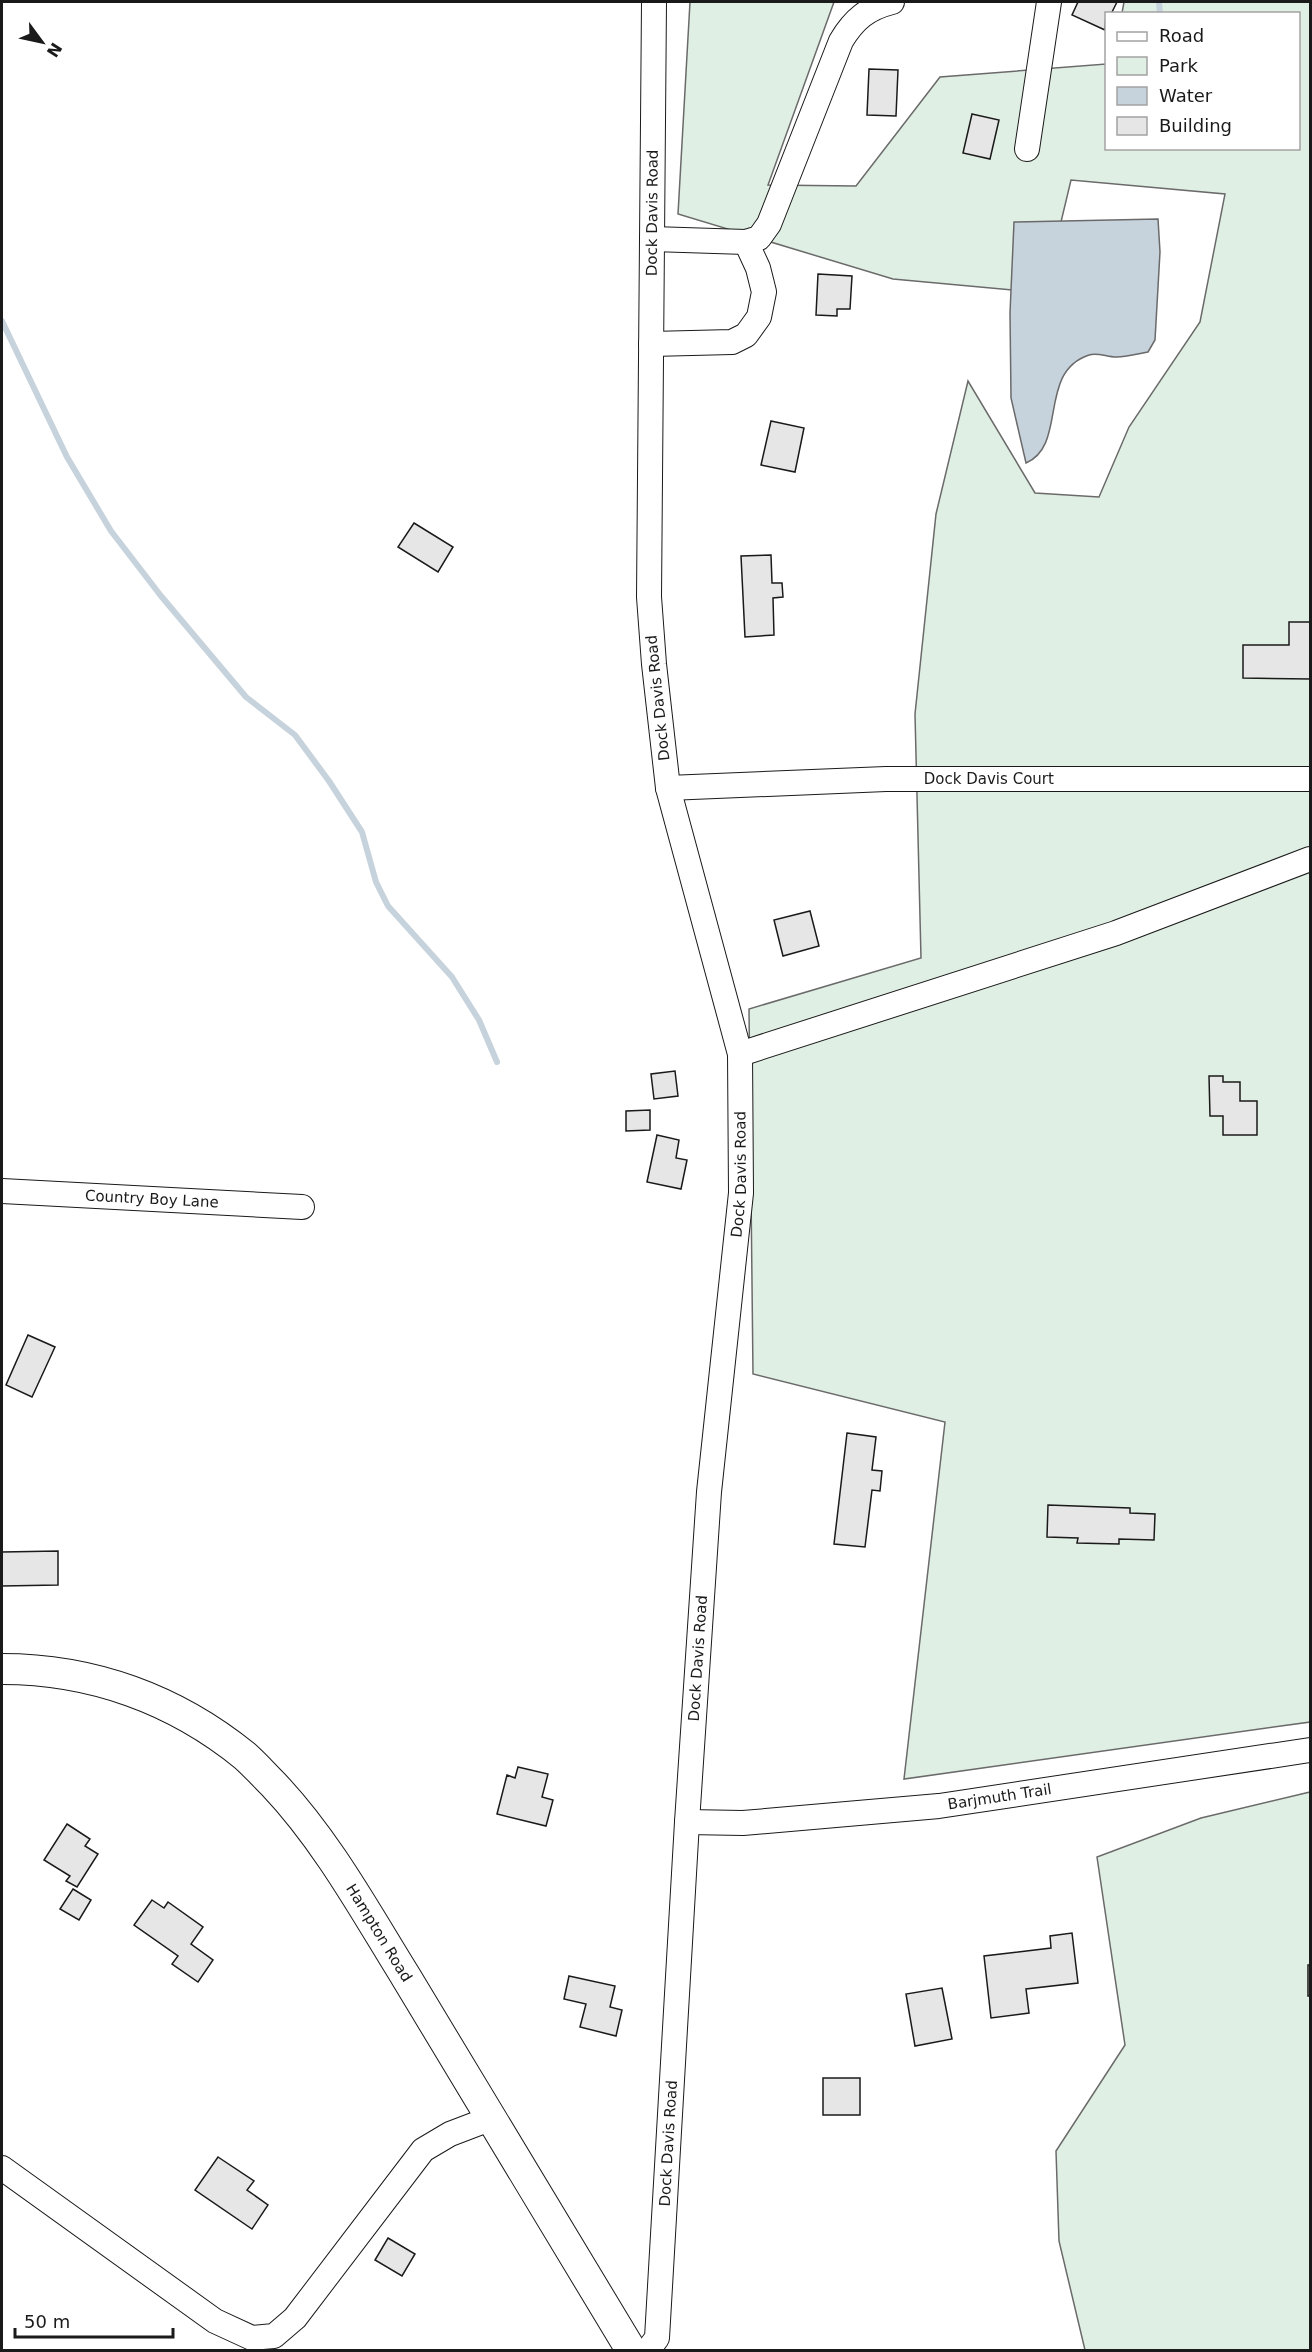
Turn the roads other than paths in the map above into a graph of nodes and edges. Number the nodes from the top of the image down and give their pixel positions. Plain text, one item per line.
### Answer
1 (654, 2) edge
2 (892, 2) edge
3 (1049, 2) edge
4 (864, 8) edge
5 (1027, 149) dead end
6 (652, 239) junction
7 (746, 242) junction
8 (651, 344) junction
9 (1311, 779) edge
10 (668, 788) junction
11 (1311, 859) edge
12 (740, 1054) junction
13 (2, 1191) edge
14 (303, 1207) dead end
15 (2, 1669) edge
16 (1311, 1750) edge
17 (687, 1822) junction
18 (492, 2118) junction
19 (2, 2168) edge
20 (630, 2350) edge
21 (648, 2350) edge

1 - 6 street, Dock Davis Road
2 - 4 street
3 - 5 street
4 - 7 street
6 - 7 street
6 - 8 street, Dock Davis Road
7 - 8 street
8 - 10 street, Dock Davis Road
9 - 10 street, Dock Davis Court
10 - 12 street, Dock Davis Road
11 - 12 street
12 - 17 street, Dock Davis Road
13 - 14 street, Country Boy Lane
15 - 18 main road, Hampton Road
16 - 17 street, Barjmuth Trail
17 - 21 street, Dock Davis Road
18 - 19 street
18 - 20 main road, Hampton Road

